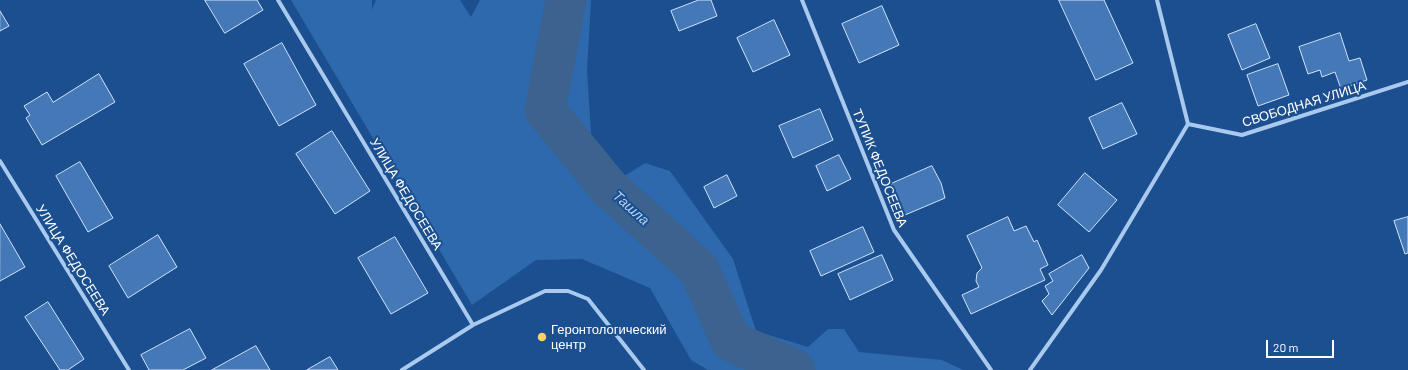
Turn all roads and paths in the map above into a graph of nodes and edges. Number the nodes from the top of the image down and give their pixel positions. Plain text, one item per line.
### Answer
1 (278, 0) edge
2 (802, 0) edge
3 (1157, 0) edge
4 (1408, 82) edge
5 (1188, 124) junction
6 (0, 161) edge
7 (473, 325) junction
8 (129, 370) edge
9 (402, 370) edge
10 (644, 370) edge
11 (991, 370) edge
12 (1030, 370) edge

1 - 7 street, УЛИЦА ФЕДОСЕЕВА
2 - 11 street, ТУПИК ФЕДОСЕЕВА
3 - 5 street
4 - 5 street, СВОБОДНАЯ УЛИЦА
5 - 12 street
6 - 8 street, УЛИЦА ФЕДОСЕЕВА
7 - 9 street
7 - 10 street

